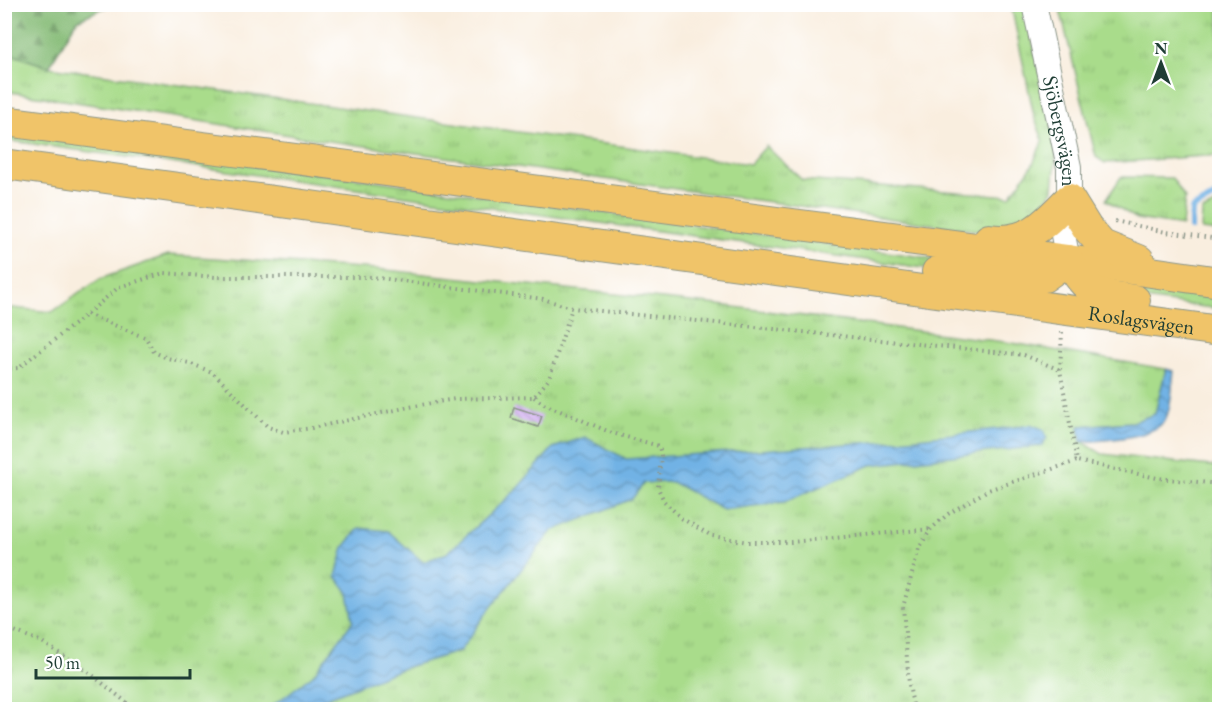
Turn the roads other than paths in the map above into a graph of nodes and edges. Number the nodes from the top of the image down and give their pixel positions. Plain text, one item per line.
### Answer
1 (1034, 4) edge
2 (4, 121) edge
3 (4, 164) edge
4 (1069, 199) junction
5 (706, 213) junction
6 (535, 237) junction
7 (1068, 260) junction
8 (1220, 271) edge
9 (1220, 282) edge
10 (1220, 313) edge
11 (1220, 331) edge

1 - 4 street, Sjöbergsvägen
2 - 5 main road
3 - 6 main road
4 - 5 main road
4 - 7 street, Sjöbergsvägen
4 - 8 main road
5 - 7 main road
6 - 7 main road
6 - 11 main road, Roslagsvägen
7 - 9 main road
7 - 10 main road

